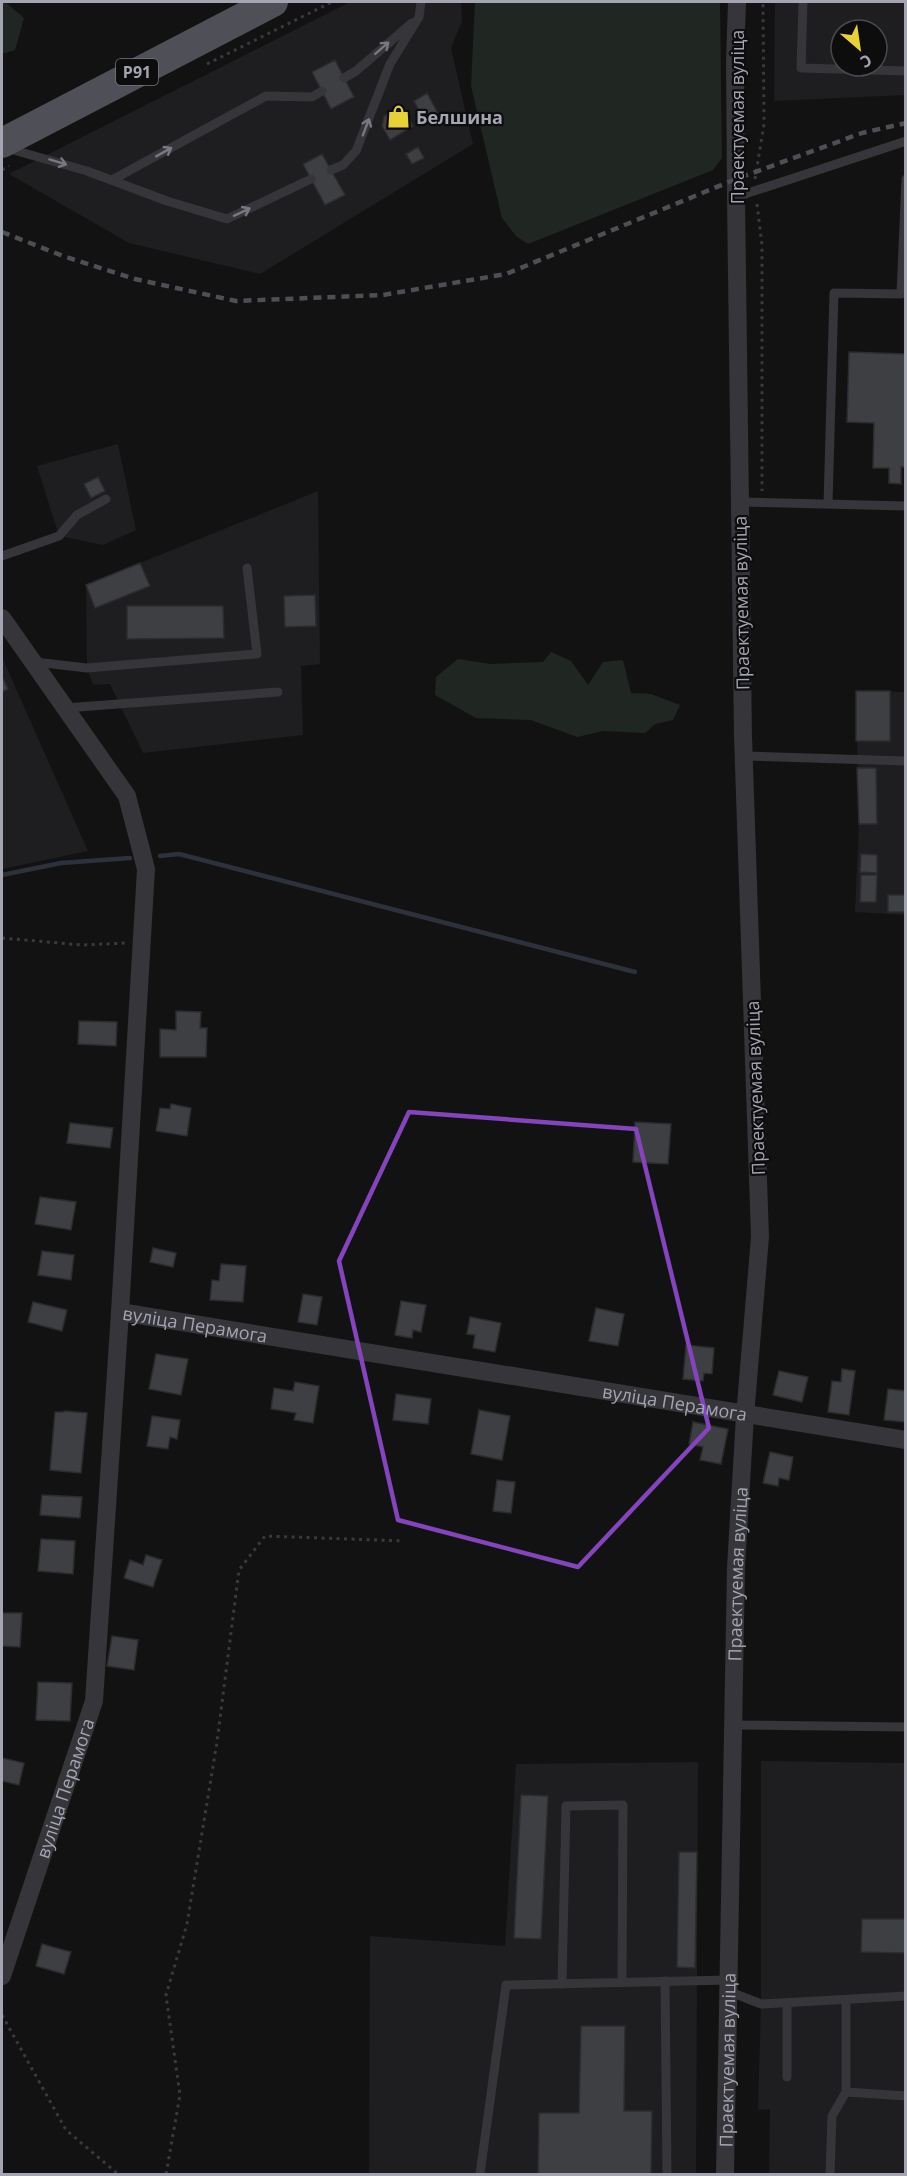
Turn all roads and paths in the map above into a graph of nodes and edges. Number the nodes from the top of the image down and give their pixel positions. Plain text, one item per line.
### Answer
1 (273, 2) edge
2 (421, 2) edge
3 (737, 2) edge
4 (763, 2) edge
5 (803, 2) edge
6 (418, 16) junction
7 (906, 71) edge
8 (344, 78) dead end
9 (322, 91) dead end
10 (906, 141) edge
11 (2, 145) edge
12 (331, 170) dead end
13 (311, 179) dead end
14 (906, 179) edge
15 (112, 180) junction
16 (755, 191) junction
17 (736, 197) junction
18 (106, 499) dead end
19 (739, 502) junction
20 (762, 503) junction
21 (828, 504) junction
22 (906, 506) edge
23 (2, 556) edge
24 (247, 568) dead end
25 (2, 618) edge
26 (33, 662) junction
27 (278, 692) dead end
28 (65, 708) junction
29 (744, 756) junction
30 (906, 761) edge
31 (142, 924) junction
32 (2, 938) edge
33 (120, 1312) junction
34 (744, 1416) junction
35 (906, 1440) edge
36 (404, 1541) dead end
37 (733, 1725) junction
38 (906, 1727) edge
39 (2, 1976) edge
40 (665, 1981) junction
41 (622, 1982) junction
42 (562, 1984) junction
43 (729, 1985) junction
44 (906, 1996) edge
45 (846, 2000) junction
46 (787, 2003) junction
47 (2, 2015) edge
48 (787, 2077) dead end
49 (846, 2092) junction
50 (906, 2096) edge
51 (118, 2175) edge
52 (166, 2175) edge
53 (480, 2175) edge
54 (667, 2175) edge
55 (725, 2175) edge
56 (830, 2175) edge

1 - 11 main road, Р91
2 - 6 lane
3 - 17 street, Праектуемая вуліца
4 - 16 path
5 - 7 lane
8 -> 6 lane
12 -> 6 lane
15 -> 9 lane
10 - 16 lane
11 -> 15 lane
15 -> 13 lane
14 - 21 lane
16 - 17 lane
16 - 20 path
17 - 19 street, Праектуемая вуліца
18 - 23 lane
19 - 20 lane
19 - 29 street, Праектуемая вуліца
20 - 21 lane
21 - 22 lane
24 - 26 lane
25 - 26 street
26 - 28 street
27 - 28 lane
28 - 31 street
29 - 30 lane
29 - 34 street, Праектуемая вуліца
31 - 32 path
31 - 33 street
33 - 34 street, вуліца Перамога
33 - 39 street, вуліца Перамога
34 - 35 street, вуліца Перамога
34 - 37 street, Праектуемая вуліца
36 - 52 path
37 - 38 lane
37 - 43 street, Праектуемая вуліца
40 - 41 lane
40 - 43 lane
40 - 54 lane
41 - 42 lane
41 - 42 lane
42 - 53 lane
43 - 46 lane
43 - 55 street, Праектуемая вуліца
44 - 45 lane
45 - 46 lane
45 - 49 lane
46 - 48 lane
47 - 51 path
49 - 50 lane
49 - 56 lane

